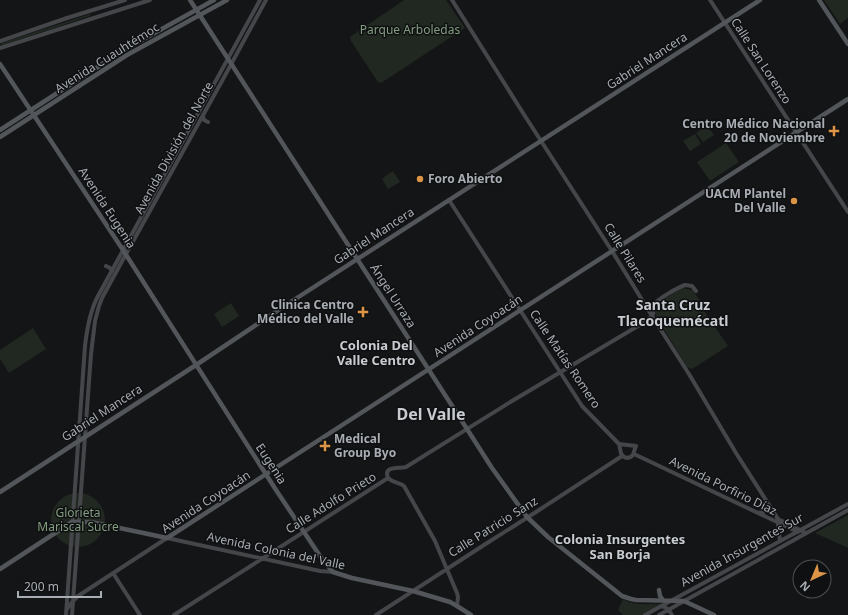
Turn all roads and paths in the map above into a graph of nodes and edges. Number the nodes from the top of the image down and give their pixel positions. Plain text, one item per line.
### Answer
1 (125, 0) edge
2 (150, 0) edge
3 (190, 0) edge
4 (214, 0) edge
5 (227, 0) edge
6 (260, 0) edge
7 (266, 0) edge
8 (452, 0) edge
9 (710, 0) edge
10 (760, 0) edge
11 (819, 0) edge
12 (196, 10) junction
13 (200, 15) junction
14 (724, 23) junction
15 (0, 41) edge
16 (848, 44) edge
17 (0, 48) edge
18 (227, 60) junction
19 (0, 64) edge
20 (231, 65) junction
21 (848, 99) edge
22 (31, 109) junction
23 (34, 115) junction
24 (202, 116) junction
25 (208, 122) dead end
26 (0, 130) edge
27 (796, 132) junction
28 (0, 137) edge
29 (541, 141) junction
30 (449, 200) junction
31 (848, 212) edge
32 (612, 251) junction
33 (124, 252) junction
34 (357, 259) junction
35 (106, 266) dead end
36 (112, 271) junction
37 (696, 291) dead end
38 (520, 311) junction
39 (652, 316) junction
40 (196, 365) junction
41 (429, 370) junction
42 (560, 373) junction
43 (467, 429) junction
44 (85, 436) junction
45 (78, 441) junction
46 (619, 444) junction
47 (634, 454) junction
48 (622, 456) junction
49 (266, 475) junction
50 (388, 478) junction
51 (0, 492) edge
52 (767, 502) junction
53 (848, 504) edge
54 (848, 510) edge
55 (758, 513) junction
56 (527, 517) junction
57 (778, 521) junction
58 (72, 522) junction
59 (79, 522) junction
60 (798, 531) junction
61 (304, 532) junction
62 (805, 534) junction
63 (168, 538) junction
64 (780, 541) junction
65 (262, 559) junction
66 (447, 568) junction
67 (0, 569) edge
68 (333, 572) junction
69 (114, 573) junction
70 (659, 590) dead end
71 (413, 591) junction
72 (663, 600) junction
73 (671, 600) junction
74 (73, 601) junction
75 (684, 601) junction
76 (457, 606) junction
77 (661, 606) junction
78 (668, 610) junction
79 (66, 613) edge
80 (72, 615) edge
81 (140, 615) edge
82 (174, 615) edge
83 (376, 615) edge
84 (470, 615) edge
85 (645, 615) edge
86 (659, 615) edge
87 (672, 615) edge
88 (714, 615) edge

1 - 15 street
2 - 17 street
3 - 12 main road, Ángel Urraza
4 - 12 main road, Avenida Cuauhtémoc
5 - 13 main road, Avenida Cuauhtémoc
6 - 18 street, Avenida División del Norte
7 - 20 street, Avenida División del Norte
8 - 29 street, Calle Pilares
9 - 14 street, Calle San Lorenzo
10 - 14 main road, Gabriel Mancera
11 - 16 main road
12 - 13 main road, Ángel Urraza
12 - 22 main road, Avenida Cuauhtémoc
13 - 18 main road, Ángel Urraza
13 - 23 main road, Avenida Cuauhtémoc
14 - 27 street, Calle San Lorenzo
14 - 29 main road, Gabriel Mancera
18 - 20 main road, Ángel Urraza
18 - 33 street, Avenida División del Norte
19 - 22 main road, Avenida Eugenia
20 - 24 street, Avenida División del Norte
20 - 34 main road, Ángel Urraza
21 - 27 main road, Avenida Coyoacán
22 - 23 main road, Avenida Eugenia
22 - 26 main road, Avenida Cuauhtémoc
23 - 28 main road, Avenida Cuauhtémoc
23 - 33 main road, Avenida Eugenia
24 - 25 street
24 - 33 street, Avenida División del Norte
27 - 31 street, Calle San Lorenzo
27 - 32 main road, Avenida Coyoacán
29 - 30 main road, Gabriel Mancera
29 - 32 street, Calle Pilares
30 - 34 main road, Gabriel Mancera
30 - 38 street, Calle Matías Romero
32 - 38 main road, Avenida Coyoacán
32 - 39 street, Calle Pilares
33 - 36 street, Avenida División del Norte
33 - 40 main road, Avenida Eugenia
33 - 44 street, Avenida División del Norte
34 - 40 main road, Gabriel Mancera
34 - 41 main road, Ángel Urraza
35 - 36 street
36 - 45 street, Avenida División del Norte
37 - 39 street, Calle Adolfo Prieto
38 - 41 main road, Avenida Coyoacán
38 - 42 street, Calle Matías Romero
39 - 42 street, Calle Adolfo Prieto
39 - 52 street, Calle Pilares
40 - 44 main road, Gabriel Mancera
40 - 49 main road, Eugenia
41 - 43 main road, Ángel Urraza
41 - 49 main road, Avenida Coyoacán
42 - 43 street, Calle Adolfo Prieto
42 - 46 street, Calle Matías Romero
43 - 50 street, Calle Adolfo Prieto
43 - 56 main road, Ángel Urraza
44 - 45 main road, Gabriel Mancera
44 - 59 street, Avenida División del Norte
45 - 51 main road, Gabriel Mancera
45 - 58 street, Avenida División del Norte
46 - 47 street, Avenida Porfirio Díaz
46 - 48 street
47 - 48 street
47 - 55 street, Avenida Porfirio Díaz
48 - 56 street, Calle Patricio Sanz
49 - 61 main road, Eugenia
49 - 63 main road, Avenida Coyoacán
50 - 61 street, Calle Adolfo Prieto
50 - 66 street
52 - 55 street
52 - 57 street, Calle Pilares
53 - 60 street, Avenida Insurgentes Sur
54 - 62 street, Avenida Insurgentes Sur
55 - 57 street, Avenida Porfirio Díaz
56 - 66 street, Calle Patricio Sanz
56 - 72 main road, Ángel Urraza
57 - 60 street, Avenida Porfirio Díaz
57 - 64 street
58 - 59 main road, Avenida Colonia del Valle
58 - 67 main road
58 - 79 street, Avenida División del Norte
59 - 63 main road, Avenida Colonia del Valle
59 - 74 street, Avenida División del Norte
60 - 62 street, Avenida Porfirio Díaz
60 - 64 street, Avenida Insurgentes Sur
61 - 65 street, Calle Adolfo Prieto
61 - 68 main road, Eugenia
62 - 75 street, Avenida Insurgentes Sur
63 - 65 street, Avenida Colonia del Valle
63 - 69 street, Avenida Coyoacán
64 - 73 street, Avenida Insurgentes Sur
65 - 68 street, Avenida Colonia del Valle
65 - 82 street, Calle Adolfo Prieto
66 - 71 street, Calle Patricio Sanz
66 - 76 street
68 - 71 main road, Avenida Colonia del Valle
69 - 74 street, Avenida Coyoacán
69 - 81 street
70 - 72 main road
71 - 76 main road, Avenida Colonia del Valle
71 - 83 street, Calle Patricio Sanz
72 - 73 main road, Ángel Urraza
73 - 75 main road, Ángel Urraza
73 - 77 street, Avenida Insurgentes Sur
74 - 79 street, Avenida Coyoacán
74 - 80 street, Avenida División del Norte
75 - 78 street, Avenida Insurgentes Sur
75 - 88 main road
76 - 84 main road, Avenida Colonia del Valle
77 - 78 street
77 - 85 street, Avenida Insurgentes Sur
78 - 86 street, Avenida Insurgentes Sur
78 - 87 street

